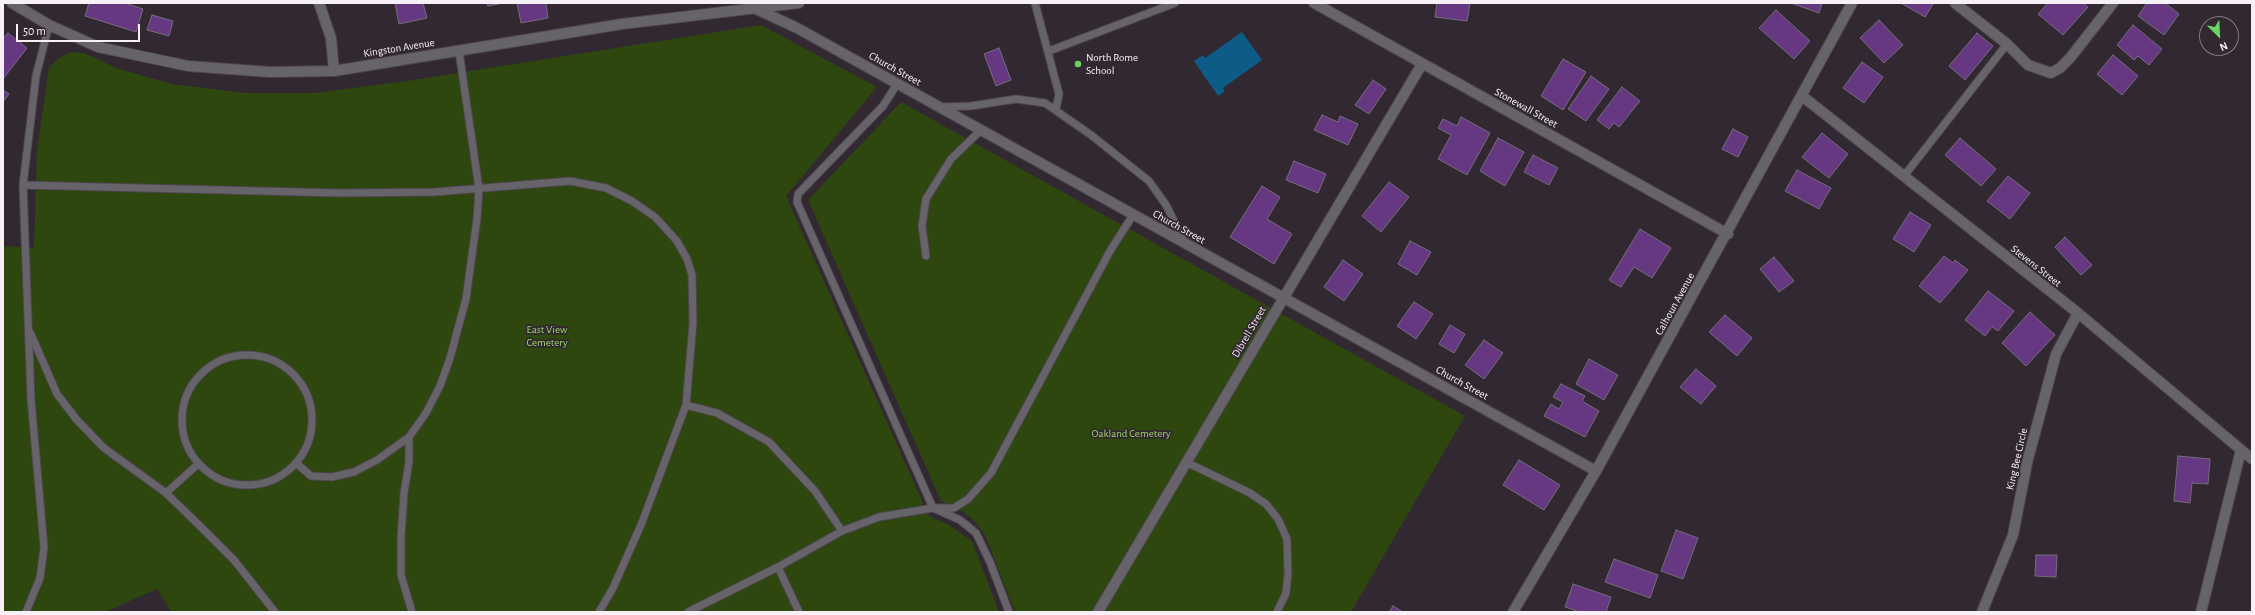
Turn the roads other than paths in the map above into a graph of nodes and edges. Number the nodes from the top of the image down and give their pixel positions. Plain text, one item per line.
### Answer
1 (12, 3) edge
2 (319, 3) edge
3 (799, 3) edge
4 (1035, 3) edge
5 (1175, 3) edge
6 (1314, 3) edge
7 (1852, 3) edge
8 (1955, 3) edge
9 (2113, 3) edge
10 (751, 5) edge
11 (49, 24) junction
12 (2007, 44) junction
13 (459, 51) junction
14 (1049, 52) junction
15 (1422, 64) junction
16 (334, 71) junction
17 (897, 84) junction
18 (1802, 96) junction
19 (939, 107) junction
20 (1056, 110) junction
21 (981, 130) junction
22 (1904, 176) junction
23 (22, 185) junction
24 (479, 189) junction
25 (1133, 215) junction
26 (1728, 234) junction
27 (1186, 245) junction
28 (926, 256) dead end
29 (1283, 298) junction
30 (2078, 314) junction
31 (28, 327) junction
32 (686, 405) junction
33 (409, 437) junction
34 (2241, 450) junction
35 (2252, 459) edge
36 (1186, 462) junction
37 (296, 463) junction
38 (198, 464) junction
39 (1596, 471) junction
40 (166, 493) junction
41 (933, 508) junction
42 (842, 531) junction
43 (778, 567) junction
44 (26, 612) edge
45 (275, 612) edge
46 (412, 612) edge
47 (599, 612) edge
48 (688, 612) edge
49 (799, 612) edge
50 (1009, 612) edge
51 (1098, 612) edge
52 (1277, 612) edge
53 (1513, 612) edge
54 (1982, 612) edge
55 (2201, 612) edge

1 - 11 street, Kingston Avenue
2 - 16 street
3 - 10 street, Kingston Avenue
4 - 14 lane
5 - 14 lane
6 - 15 street, Stonewall Street
7 - 18 street, Calhoun Avenue
8 - 12 street
9 - 12 street
10 - 13 street, Kingston Avenue
10 - 17 street, Church Street
11 - 16 street, Kingston Avenue
11 - 23 lane
12 - 22 lane
13 - 16 street, Kingston Avenue
13 - 24 lane
14 - 20 lane
15 - 26 street, Stonewall Street
15 - 29 street, Dibrell Street
17 - 19 street, Church Street
17 - 41 lane
18 - 22 street, Stevens Street
18 - 26 street, Calhoun Avenue
19 - 20 lane
19 - 21 street, Church Street
20 - 27 lane
21 - 25 street, Church Street
21 - 28 lane
22 - 30 street, Stevens Street
23 - 24 lane
23 - 31 lane
24 - 32 lane
24 - 33 lane
25 - 27 street, Church Street
25 - 41 lane
26 - 39 street, Calhoun Avenue
27 - 29 street, Church Street
29 - 36 street, Dibrell Street
29 - 39 street, Church Street
30 - 34 street, Stevens Street
30 - 54 street, King Bee Circle
31 - 40 lane
31 - 44 lane
32 - 42 lane
32 - 47 lane
33 - 37 lane
33 - 46 lane
34 - 35 street, Stevens Street
34 - 55 street
36 - 51 street, Dibrell Street
36 - 52 lane
37 - 38 lane
37 - 38 lane
38 - 40 lane
39 - 53 street, Calhoun Avenue
40 - 45 lane
41 - 42 lane
41 - 50 lane
42 - 43 lane
43 - 48 lane
43 - 49 lane

